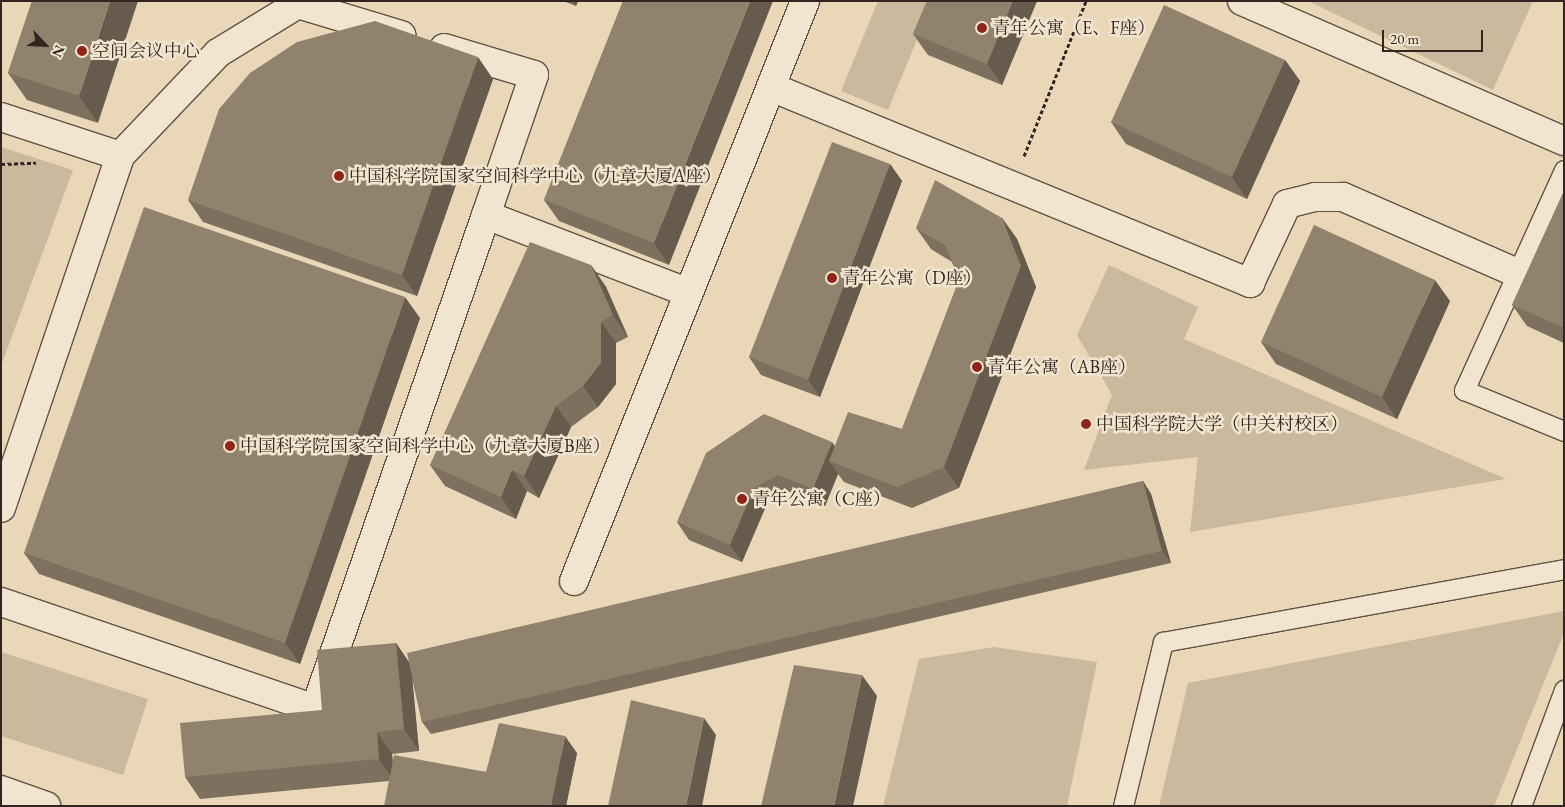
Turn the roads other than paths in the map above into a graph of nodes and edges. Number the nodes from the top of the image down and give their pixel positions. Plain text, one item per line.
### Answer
1 (805, 1) edge
2 (1242, 1) edge
3 (298, 3) edge
4 (770, 87) junction
5 (1, 117) edge
6 (1564, 141) edge
7 (120, 156) junction
8 (1564, 170) edge
9 (486, 216) junction
10 (1517, 274) junction
11 (689, 293) junction
12 (1564, 431) edge
13 (1, 508) edge
14 (1564, 569) edge
15 (574, 582) dead end
16 (1, 602) edge
17 (1564, 690) edge
18 (1, 790) edge
19 (46, 806) edge
20 (1123, 806) edge
21 (1521, 806) edge

1 - 4 street
2 - 6 street
3 - 7 street
3 - 9 street
4 - 10 street
4 - 11 street
5 - 7 street
7 - 13 street
8 - 10 lane
9 - 11 street
9 - 16 street
10 - 12 lane
11 - 15 street
14 - 20 lane
17 - 21 lane
18 - 19 street

